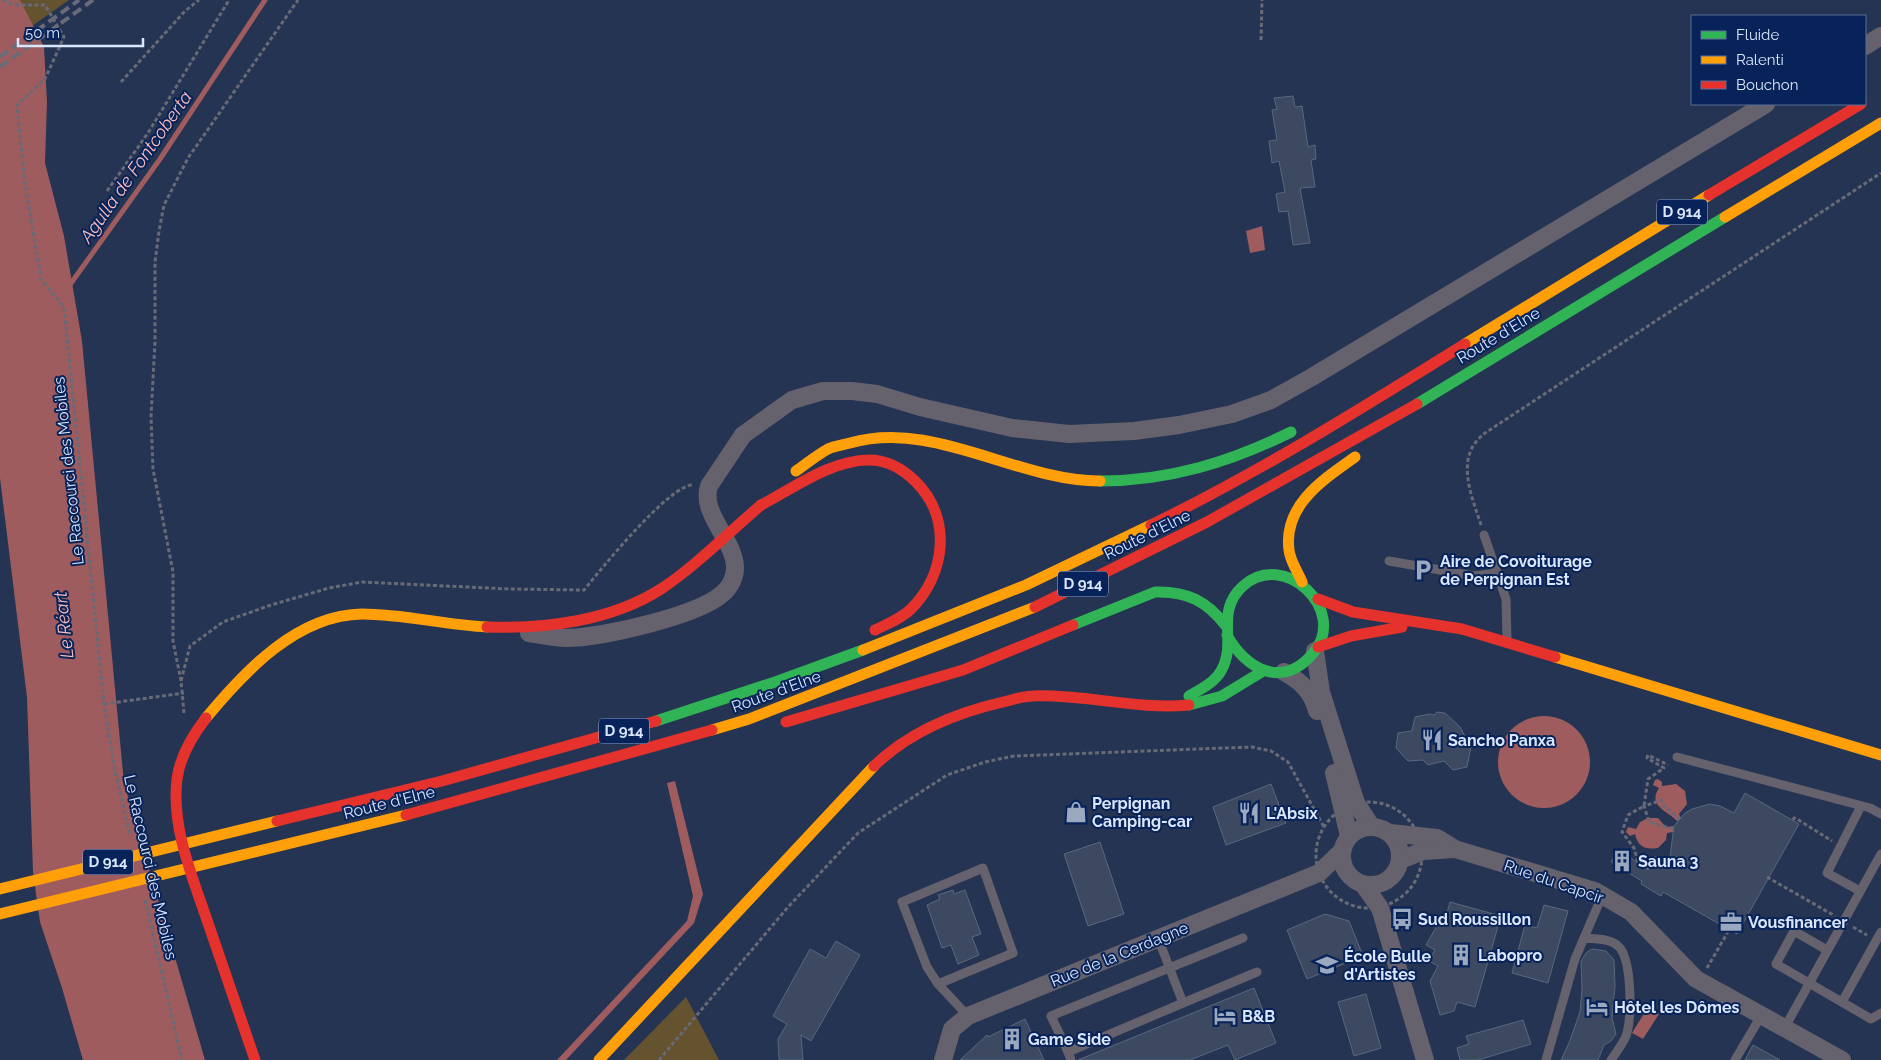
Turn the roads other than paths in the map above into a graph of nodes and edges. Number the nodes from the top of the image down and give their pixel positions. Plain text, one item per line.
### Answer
1 (1881, 36) edge
2 (1866, 45) edge
3 (1764, 105) edge
4 (1859, 105) edge
5 (1877, 126) edge
6 (1693, 251) dead end
7 (1503, 321) junction
8 (1347, 402) dead end
9 (1304, 425) dead end
10 (1366, 449) dead end
11 (761, 505) junction
12 (1484, 535) road end
13 (724, 536) junction
14 (1389, 561) dead end
15 (1497, 572) junction
16 (1302, 582) junction
17 (1318, 599) junction
18 (1434, 624) junction
19 (483, 627) junction
20 (1227, 631) junction
21 (860, 636) dead end
22 (1507, 642) junction
23 (1316, 649) junction
24 (774, 670) dead end
25 (1263, 671) junction
26 (1284, 672) junction
27 (1151, 705) junction
28 (776, 725) dead end
29 (702, 745) dead end
30 (1881, 755) edge
31 (1677, 757) dead end
32 (481, 795) junction
33 (1350, 806) junction
34 (1861, 806) junction
35 (1881, 814) edge
36 (1371, 826) junction
37 (1390, 833) junction
38 (214, 836) junction
39 (1346, 843) junction
40 (1455, 849) junction
41 (1881, 854) edge
42 (1400, 860) junction
43 (1319, 873) junction
44 (1391, 878) junction
45 (1356, 880) junction
46 (4, 888) edge
47 (1860, 891) junction
48 (1602, 896) junction
49 (1380, 908) junction
50 (0, 914) edge
51 (1879, 936) edge
52 (1158, 938) junction
53 (1243, 938) dead end
54 (1584, 938) junction
55 (1827, 950) junction
56 (1170, 969) junction
57 (1257, 972) dead end
58 (1809, 983) junction
59 (938, 984) junction
60 (1842, 1002) junction
61 (1183, 1003) junction
62 (1881, 1013) edge
63 (968, 1016) junction
64 (1761, 1016) junction
65 (1784, 1029) junction
66 (1070, 1056) edge
67 (254, 1060) edge
68 (599, 1060) edge
69 (943, 1060) edge
70 (1425, 1060) edge
71 (1546, 1060) edge
72 (1612, 1060) edge
73 (1735, 1060) edge
74 (1842, 1060) edge

1 - 2 street
3 - 13 street
4 - 7 main road, Route d'Elne / D 914
5 - 6 main road
5 - 32 main road, Route d'Elne / D 914
7 - 8 main road
7 - 38 main road, Route d'Elne / D 914
9 - 11 main road
10 - 16 main road
11 - 13 main road
11 - 21 main road
12 - 15 lane
13 - 19 main road
13 - 19 street
14 - 15 lane
15 - 22 lane
16 - 17 main road
16 - 20 main road
17 - 18 main road
17 - 23 main road
18 - 22 main road
18 - 23 main road
19 - 67 main road
20 - 25 main road
20 - 27 main road
20 - 28 main road
22 - 30 main road
23 - 26 main road
23 - 33 street
24 - 38 main road
25 - 26 main road
25 - 27 main road
26 - 33 street
27 - 68 main road
29 - 32 main road
31 - 34 lane
32 - 50 main road, Route d'Elne / D 914
33 - 36 street
33 - 39 street
34 - 35 lane
34 - 47 lane
36 - 37 street
36 - 39 street
37 - 40 street, Rue du Capcir
37 - 42 street
38 - 46 main road, D 914
39 - 43 street, Rue de la Cerdagne
39 - 45 street
40 - 42 street, Rue du Capcir
40 - 48 street, Rue du Capcir
41 - 47 lane
42 - 44 street
43 - 45 street, Rue de la Cerdagne
43 - 52 street, Rue de la Cerdagne
44 - 45 street
44 - 49 street
45 - 49 street
47 - 55 lane
48 - 54 lane
48 - 64 street, Rue du Capcir
49 - 70 street
51 - 60 lane
52 - 56 lane
52 - 63 street, Rue de la Cerdagne
53 - 56 lane
54 - 71 lane
54 - 72 lane
55 - 58 lane
55 - 58 lane
56 - 61 lane
56 - 66 lane
57 - 61 lane
58 - 60 lane
58 - 65 lane
59 - 59 lane
59 - 63 lane
60 - 62 lane
61 - 66 lane
63 - 69 street, Rue de la Cerdagne
64 - 65 street, Rue du Capcir
64 - 73 lane
65 - 74 street, Rue du Capcir

